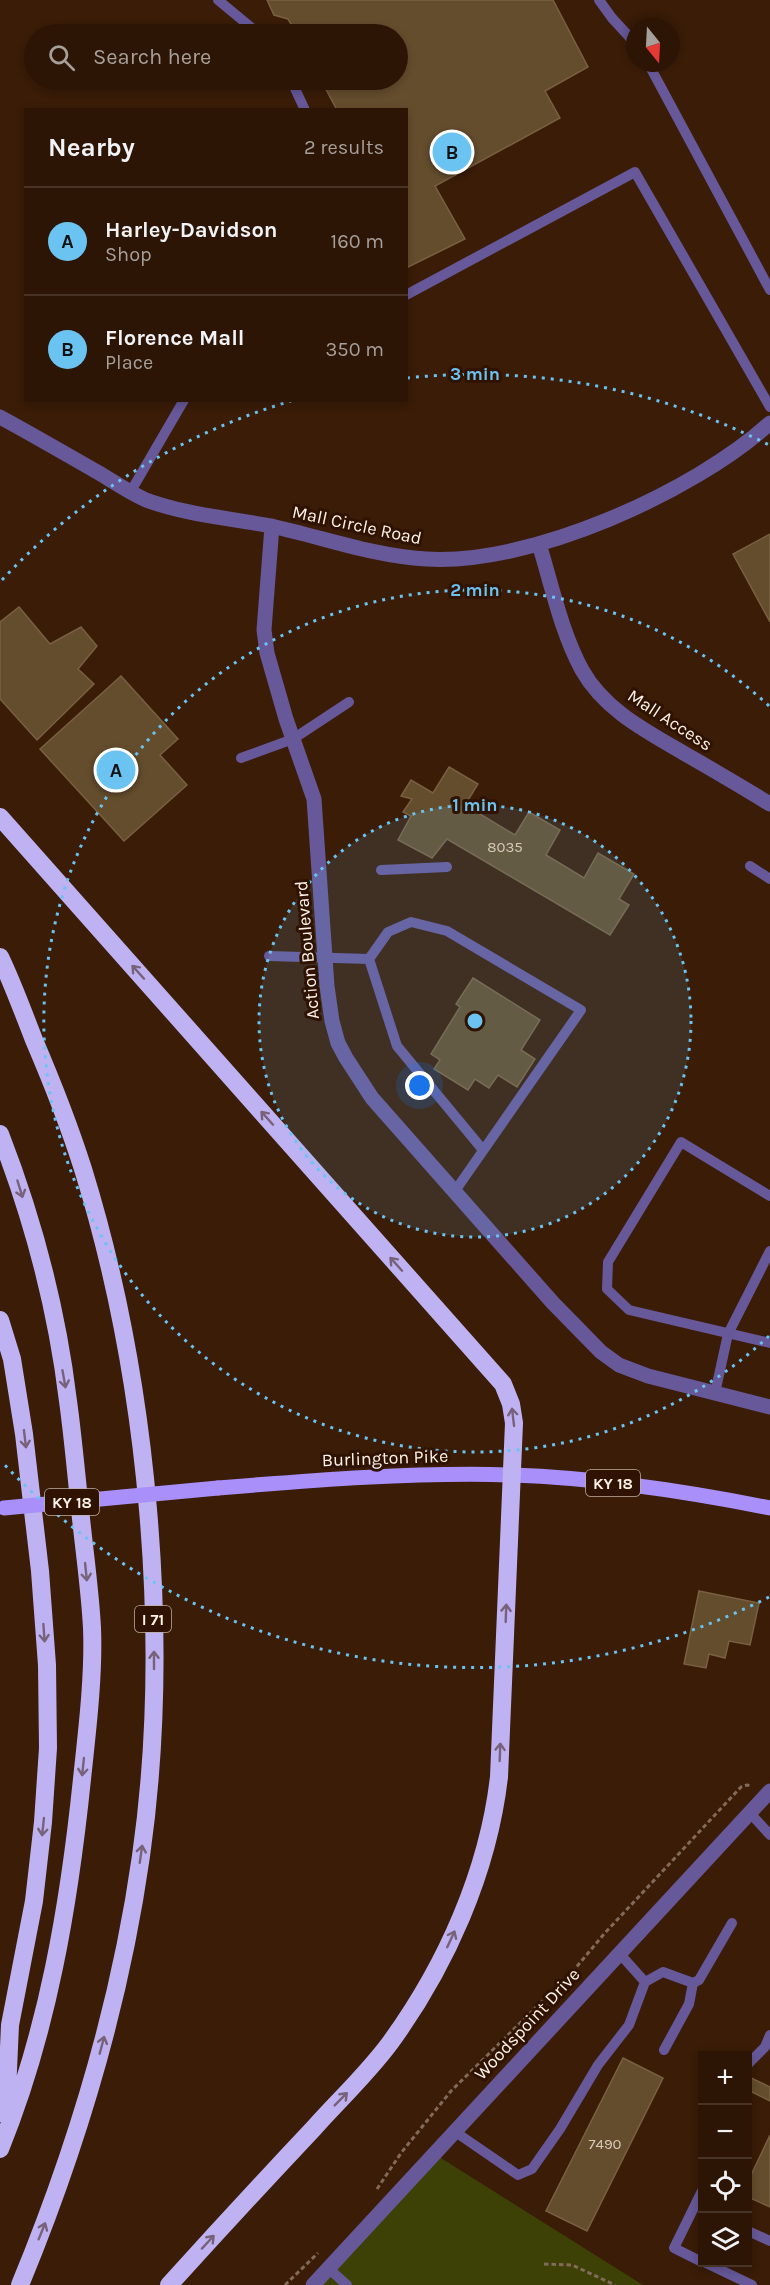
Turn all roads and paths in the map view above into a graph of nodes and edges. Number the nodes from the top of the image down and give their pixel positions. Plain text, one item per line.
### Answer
1 (218, 0) edge
2 (599, 0) edge
3 (247, 24) edge
4 (626, 33) edge
5 (653, 72) edge
6 (296, 90) edge
7 (304, 108) edge
8 (770, 291) edge
9 (408, 294) edge
10 (183, 402) edge
11 (770, 407) edge
12 (0, 417) edge
13 (770, 423) edge
14 (131, 491) junction
15 (272, 526) junction
16 (539, 544) junction
17 (349, 702) dead end
18 (293, 739) junction
19 (241, 758) dead end
20 (770, 804) edge
21 (0, 817) edge
22 (750, 866) dead end
23 (447, 867) dead end
24 (381, 870) dead end
25 (770, 879) edge
26 (269, 956) dead end
27 (0, 957) edge
28 (325, 958) junction
29 (369, 959) junction
30 (0, 1134) edge
31 (483, 1150) junction
32 (455, 1191) junction
33 (770, 1196) edge
34 (770, 1251) edge
35 (0, 1320) edge
36 (728, 1334) junction
37 (770, 1343) edge
38 (715, 1394) junction
39 (770, 1407) edge
40 (512, 1475) junction
41 (770, 1508) edge
42 (2, 1509) edge
43 (763, 1789) edge
44 (750, 1813) junction
45 (770, 1835) edge
46 (732, 1923) dead end
47 (620, 1954) junction
48 (645, 1982) junction
49 (693, 1983) junction
50 (770, 2035) edge
51 (664, 2050) dead end
52 (752, 2059) edge
53 (454, 2131) junction
54 (3, 2142) edge
55 (376, 2192) dead end
56 (698, 2210) edge
57 (752, 2233) edge
58 (770, 2241) edge
59 (326, 2245) dead end
60 (698, 2260) edge
61 (544, 2264) dead end
62 (714, 2267) edge
63 (328, 2268) junction
64 (20, 2285) edge
65 (169, 2285) edge
66 (285, 2285) edge
67 (313, 2285) edge
68 (346, 2285) edge
69 (615, 2285) edge
70 (752, 2285) edge

1 - 3 lane
2 - 4 lane
5 - 8 lane
6 - 7 lane
9 - 11 lane
10 - 14 lane
12 - 14 street, Mall Circle Road
13 - 16 street, Mall Circle Road
14 - 15 street, Mall Circle Road
15 - 16 street, Mall Circle Road
15 - 18 street, Action Boulevard
16 - 20 street, Mall Access
17 - 18 lane
18 - 19 lane
18 - 28 street, Action Boulevard
40 -> 21 highway
22 - 25 lane
23 - 24 lane
26 - 28 lane
64 -> 27 highway, I 71
28 - 29 lane
28 - 32 street, Action Boulevard
29 - 31 lane
29 - 31 lane
30 -> 54 highway
31 - 32 lane
32 - 38 street, Action Boulevard
33 - 36 lane
34 - 36 lane
35 -> 54 highway
36 - 37 lane
36 - 38 lane
38 - 39 street, Action Boulevard
40 - 41 main road, Burlington Pike / KY 18
40 - 42 main road, Burlington Pike / KY 18, bridge
65 -> 40 highway
43 - 44 street, Woodspoint Drive
43 - 55 path
44 - 45 lane
44 - 47 street, Woodspoint Drive
46 - 49 lane
47 - 48 lane
47 - 53 street, Woodspoint Drive
48 - 49 lane
48 - 53 lane
49 - 51 lane
50 - 52 lane
53 - 63 street, Woodspoint Drive
56 - 60 lane
57 - 58 lane
59 - 66 path
61 - 69 path
62 - 70 lane
63 - 67 street, Woodspoint Drive
63 - 68 lane

